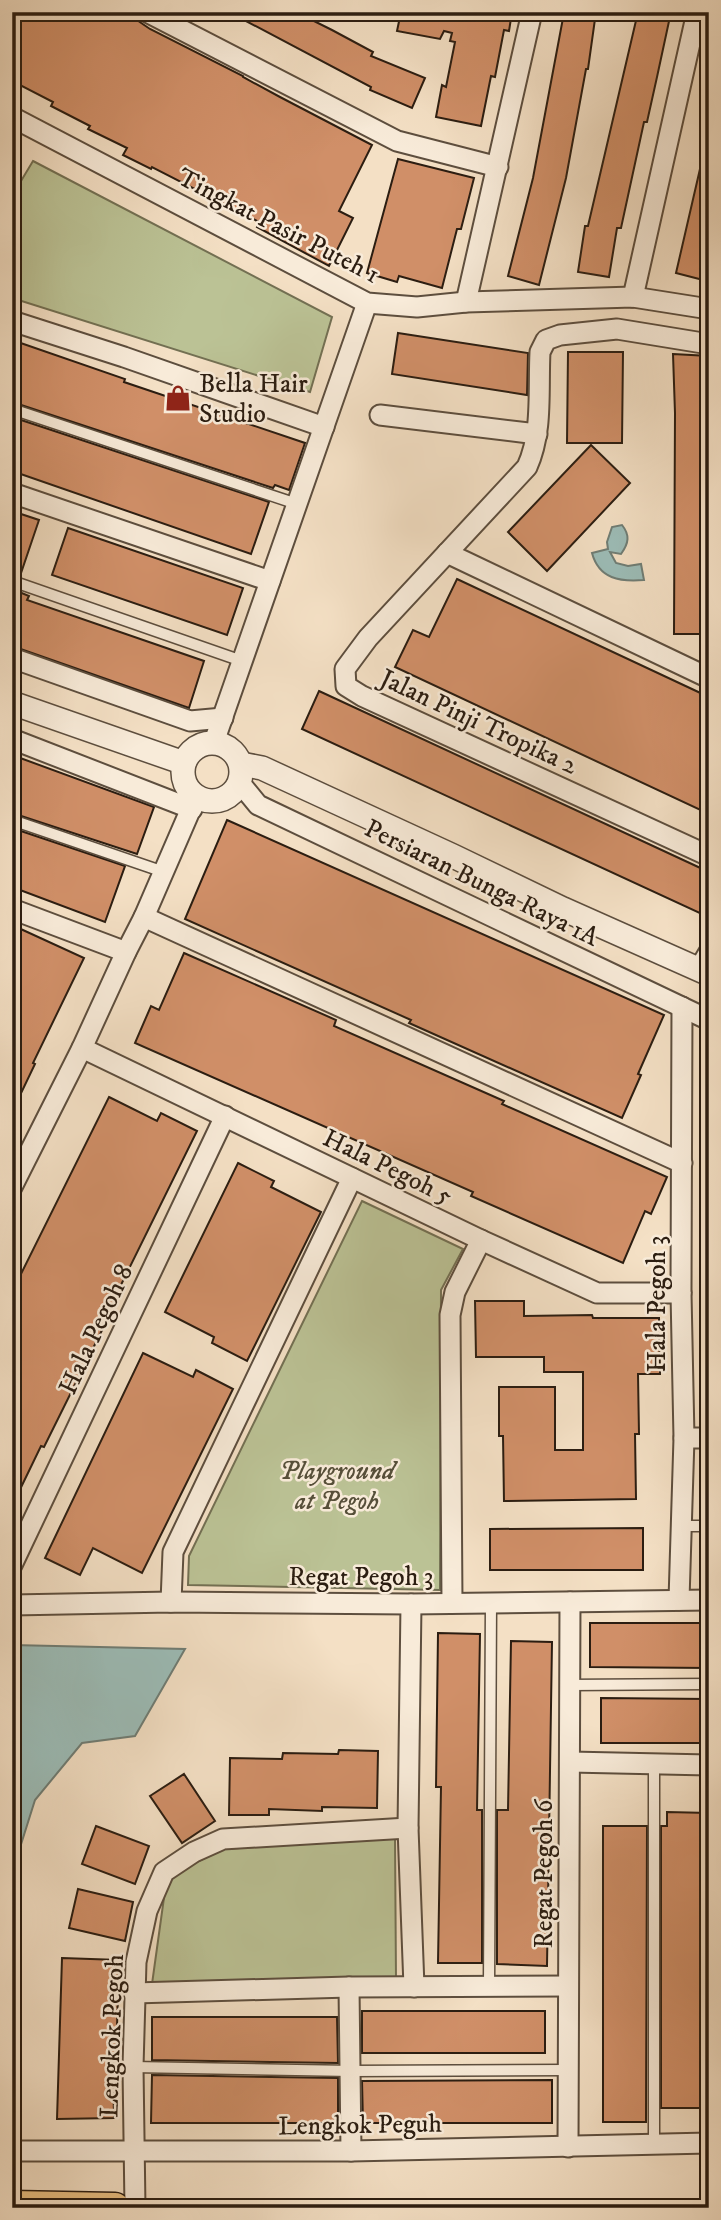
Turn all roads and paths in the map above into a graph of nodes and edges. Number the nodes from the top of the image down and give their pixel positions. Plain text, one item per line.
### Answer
1 (147, 12) edge
2 (532, 12) edge
3 (697, 12) edge
4 (15, 125) edge
5 (498, 167) junction
6 (633, 297) junction
7 (466, 302) junction
8 (367, 303) junction
9 (709, 309) edge
10 (12, 320) edge
11 (705, 343) edge
12 (12, 410) edge
13 (380, 415) dead end
14 (324, 427) junction
15 (537, 434) junction
16 (12, 493) edge
17 (297, 504) junction
18 (447, 553) junction
19 (12, 581) edge
20 (271, 581) junction
21 (12, 658) edge
22 (242, 661) junction
23 (709, 678) edge
24 (12, 703) edge
25 (223, 718) junction
26 (12, 739) edge
27 (214, 742) junction
28 (184, 764) junction
29 (241, 773) junction
30 (194, 803) junction
31 (12, 820) edge
32 (709, 856) edge
33 (164, 872) junction
34 (12, 909) edge
35 (144, 918) junction
36 (126, 952) junction
37 (705, 965) edge
38 (682, 1007) junction
39 (709, 1020) edge
40 (82, 1048) junction
41 (225, 1116) junction
42 (682, 1163) junction
43 (352, 1178) junction
44 (12, 1188) edge
45 (481, 1240) junction
46 (681, 1293) junction
47 (684, 1438) junction
48 (709, 1438) edge
49 (682, 1526) junction
50 (709, 1526) edge
51 (12, 1565) edge
52 (679, 1600) junction
53 (709, 1600) edge
54 (171, 1602) junction
55 (491, 1602) junction
56 (570, 1602) junction
57 (452, 1603) junction
58 (411, 1604) junction
59 (12, 1605) edge
60 (709, 1684) edge
61 (569, 1685) junction
62 (570, 1762) junction
63 (654, 1765) junction
64 (709, 1765) edge
65 (408, 1828) junction
66 (568, 1986) junction
67 (349, 1987) junction
68 (414, 1987) junction
69 (489, 1988) junction
70 (134, 1993) junction
71 (133, 2067) junction
72 (567, 2070) junction
73 (352, 2071) junction
74 (709, 2143) edge
75 (654, 2144) junction
76 (568, 2147) junction
77 (12, 2151) edge
78 (351, 2151) junction
79 (135, 2152) junction
80 (12, 2206) edge
81 (115, 2208) edge
82 (135, 2208) edge

1 - 5 street
2 - 5 street
3 - 6 street
4 - 8 street, Tingkat Pasir Puteh 1
5 - 7 street
6 - 7 street, Tingkat Pasir Puteh 1
6 - 9 street, Tingkat Pasir Puteh 1
7 - 8 street, Tingkat Pasir Puteh 1
8 - 14 street
10 - 14 street
11 - 15 street
12 - 17 lane
13 - 15 street
14 - 17 street
15 - 18 street
16 - 20 street
17 - 20 street
18 - 23 street
18 - 32 street, Jalan Pinji Tropika 2
19 - 22 lane
20 - 22 street
21 - 25 street
22 - 25 street
24 - 28 street
25 - 27 street
26 - 30 street
27 - 28 street
27 - 29 street
28 - 30 street
29 - 30 street
29 - 37 street
29 - 38 street, Persiaran Bunga Raya 1A
30 - 33 street
31 - 33 lane
33 - 35 street
34 - 36 street
35 - 36 street
35 - 42 street
36 - 40 street
38 - 39 street, Persiaran Bunga Raya 1A
38 - 42 street, Hala Pegoh 3
40 - 41 street, Hala Pegoh 5
40 - 44 street
41 - 43 street, Hala Pegoh 5
41 - 51 street, Hala Pegoh 8
42 - 46 street, Hala Pegoh 3
43 - 45 street, Hala Pegoh 5
43 - 54 street
45 - 46 street, Hala Pegoh 5
45 - 57 street
46 - 47 street, Hala Pegoh 3
47 - 48 street
47 - 49 street, Hala Pegoh 3
49 - 50 lane
49 - 52 street, Hala Pegoh 3
52 - 53 street, Regat Pegoh 3
52 - 56 street, Regat Pegoh 3
54 - 58 street, Regat Pegoh 3
54 - 59 street, Regat Pegoh 3
55 - 56 street, Regat Pegoh 3
55 - 57 street, Regat Pegoh 3
55 - 69 lane
56 - 61 street, Regat Pegoh 6
57 - 58 street, Regat Pegoh 3
58 - 65 street
60 - 61 lane
61 - 62 street, Regat Pegoh 6
62 - 63 street
62 - 66 street, Regat Pegoh 6
63 - 64 street
63 - 75 lane
65 - 68 street
65 - 70 street, Lengkok Pegoh
66 - 69 street
66 - 72 street, Regat Pegoh 6
67 - 68 street
67 - 70 street
67 - 73 street
68 - 69 street
70 - 71 street, Lengkok Pegoh
71 - 73 lane
71 - 79 street, Lengkok Pegoh
72 - 73 lane
72 - 76 street, Regat Pegoh 6
73 - 78 street
74 - 75 street, Lengkok Peguh
75 - 76 street, Lengkok Peguh
76 - 78 street, Lengkok Peguh
77 - 79 street, Lengkok Peguh
78 - 79 street, Lengkok Peguh
79 - 82 street, Lengkok Pegoh
80 - 81 main road

